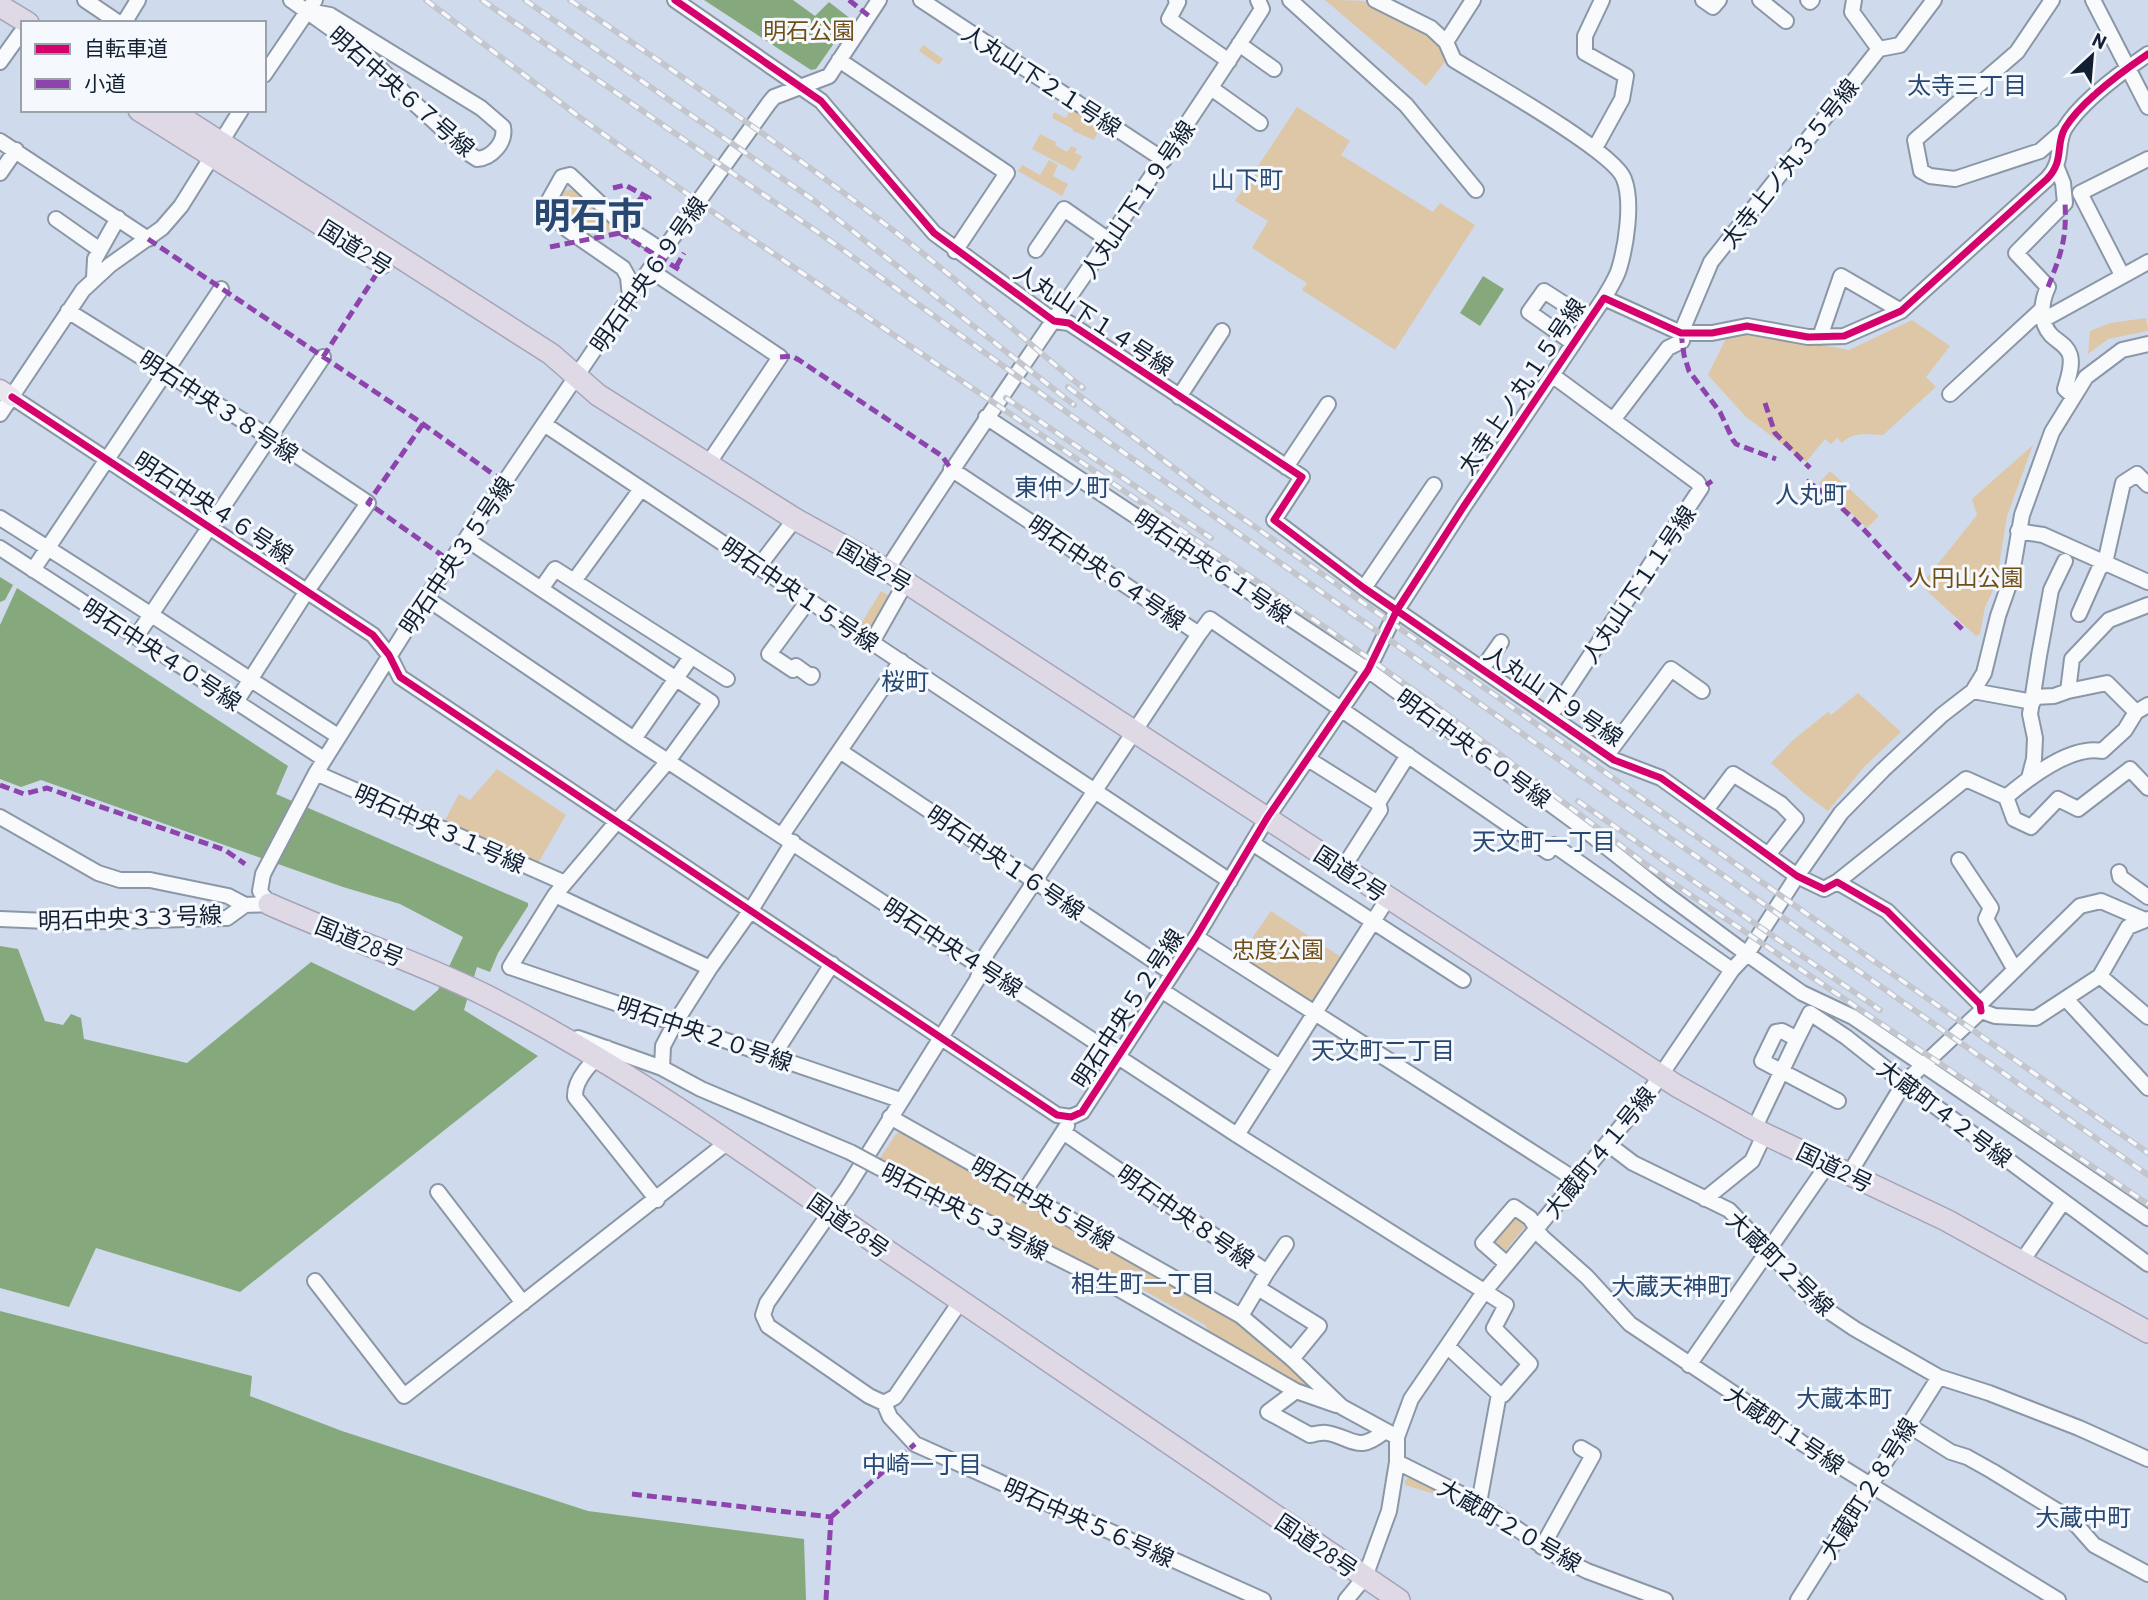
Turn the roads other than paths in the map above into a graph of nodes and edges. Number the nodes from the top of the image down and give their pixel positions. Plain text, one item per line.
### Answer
1 (85, 0) edge
2 (138, 0) edge
3 (291, 0) edge
4 (675, 0) edge
5 (879, 0) edge
6 (921, 0) edge
7 (1176, 0) edge
8 (1258, 0) edge
9 (1290, 0) edge
10 (1375, 0) edge
11 (1473, 0) edge
12 (1602, 0) edge
13 (1760, 0) edge
14 (1854, 0) edge
15 (1934, 0) edge
16 (2052, 0) edge
17 (2093, 0) edge
18 (311, 5) edge
19 (2, 9) edge
20 (118, 21) edge
21 (122, 21) edge
22 (1786, 21) dead end
23 (21, 28) edge
24 (21, 35) edge
25 (1446, 43) junction
26 (1239, 44) junction
27 (1879, 49) junction
28 (2148, 54) edge
29 (402, 59) junction
30 (839, 60) junction
31 (1229, 61) junction
32 (0, 62) edge
33 (2128, 68) junction
34 (1274, 69) dead end
35 (266, 72) edge
36 (385, 74) junction
37 (799, 87) junction
38 (1211, 88) junction
39 (2148, 107) edge
40 (143, 112) edge
41 (172, 112) edge
42 (239, 112) edge
43 (1260, 123) dead end
44 (2064, 130) junction
45 (0, 141) edge
46 (1595, 148) junction
47 (216, 149) junction
48 (16, 150) junction
49 (2148, 159) edge
50 (1164, 160) junction
51 (2057, 168) junction
52 (0, 173) edge
53 (1476, 190) dead end
54 (118, 218) junction
55 (56, 219) dead end
56 (148, 239) junction
57 (1110, 241) junction
58 (100, 250) junction
59 (1036, 250) dead end
60 (663, 251) junction
61 (956, 251) junction
62 (2148, 262) edge
63 (650, 270) junction
64 (2122, 275) junction
65 (94, 278) junction
66 (221, 289) dead end
67 (630, 297) junction
68 (1604, 298) junction
69 (68, 311) junction
70 (1901, 311) junction
71 (2043, 314) junction
72 (1589, 320) junction
73 (1054, 321) junction
74 (1222, 331) dead end
75 (1681, 337) junction
76 (1820, 337) junction
77 (1573, 343) junction
78 (2148, 344) edge
79 (323, 356) dead end
80 (166, 372) junction
81 (1552, 375) junction
82 (576, 376) junction
83 (6, 393) edge
84 (1950, 394) dead end
85 (2073, 396) junction
86 (1179, 397) junction
87 (1328, 404) dead end
88 (0, 414) edge
89 (986, 417) junction
90 (1613, 420) junction
91 (544, 424) junction
92 (269, 437) junction
93 (107, 459) junction
94 (708, 464) junction
95 (1286, 467) junction
96 (951, 469) junction
97 (1434, 485) dead end
98 (2148, 485) edge
99 (641, 489) junction
100 (0, 518) edge
101 (795, 519) junction
102 (209, 526) junction
103 (2018, 531) junction
104 (466, 539) junction
105 (0, 548) edge
106 (48, 548) junction
107 (2065, 561) dead end
108 (2105, 563) junction
109 (759, 566) junction
110 (33, 570) junction
111 (887, 570) junction
112 (574, 581) junction
113 (906, 582) junction
114 (2148, 582) edge
115 (1364, 588) junction
116 (541, 589) junction
117 (307, 591) junction
118 (426, 598) junction
119 (808, 601) junction
120 (2148, 605) edge
121 (1397, 610) junction
122 (151, 613) junction
123 (2079, 614) dead end
124 (1199, 634) junction
125 (136, 637) junction
126 (872, 642) junction
127 (1501, 642) dead end
128 (389, 655) junction
129 (691, 656) junction
130 (901, 661) junction
131 (1482, 669) junction
132 (1368, 670) junction
133 (812, 675) dead end
134 (676, 679) junction
135 (727, 679) dead end
136 (250, 680) junction
137 (1702, 691) dead end
138 (1973, 691) junction
139 (2068, 691) junction
140 (2034, 700) junction
141 (236, 702) junction
142 (2142, 708) edge
143 (1341, 711) junction
144 (1551, 715) junction
145 (1134, 731) junction
146 (338, 736) junction
147 (634, 739) junction
148 (840, 751) junction
149 (1408, 755) junction
150 (1607, 755) junction
151 (324, 759) junction
152 (1308, 759) junction
153 (668, 761) junction
154 (316, 772) junction
155 (2029, 778) junction
156 (2148, 788) edge
157 (1096, 791) junction
158 (2006, 797) junction
159 (1378, 803) junction
160 (1706, 810) junction
161 (0, 817) edge
162 (1267, 818) junction
163 (616, 822) junction
164 (788, 838) junction
165 (1252, 843) junction
166 (1768, 855) junction
167 (1959, 860) dead end
168 (1343, 868) junction
169 (2119, 873) dead end
170 (1797, 876) junction
171 (1230, 881) junction
172 (1033, 882) junction
173 (1837, 882) junction
174 (565, 883) junction
175 (555, 895) junction
176 (2148, 897) edge
177 (1388, 898) junction
178 (269, 904) junction
179 (245, 905) junction
180 (751, 910) junction
181 (0, 919) edge
182 (2147, 920) edge
183 (1373, 921) junction
184 (1196, 937) junction
185 (1747, 954) junction
186 (832, 964) junction
187 (982, 967) junction
188 (709, 968) junction
189 (1732, 970) junction
190 (2015, 970) junction
191 (1172, 973) junction
192 (2100, 976) junction
193 (1463, 981) dead end
194 (1161, 990) junction
195 (2066, 999) junction
196 (1981, 1008) junction
197 (1316, 1013) junction
198 (2148, 1017) edge
199 (675, 1023) junction
200 (940, 1038) junction
201 (1797, 1039) junction
202 (602, 1053) junction
203 (1119, 1055) junction
204 (773, 1056) junction
205 (1922, 1064) junction
206 (662, 1068) junction
207 (1280, 1068) junction
208 (1782, 1071) junction
209 (1661, 1075) junction
210 (1904, 1083) junction
211 (2148, 1088) edge
212 (900, 1100) junction
213 (1838, 1101) dead end
214 (890, 1117) junction
215 (1071, 1117) junction
216 (1759, 1131) junction
217 (1063, 1132) junction
218 (1237, 1135) junction
219 (729, 1142) junction
220 (1608, 1144) junction
221 (1828, 1164) junction
222 (1849, 1174) junction
223 (1576, 1180) junction
224 (438, 1192) dead end
225 (1024, 1192) junction
226 (1705, 1199) junction
227 (657, 1200) junction
228 (2063, 1202) junction
229 (2148, 1218) edge
230 (1537, 1228) junction
231 (1286, 1244) dead end
232 (1768, 1252) junction
233 (2022, 1261) junction
234 (1507, 1264) junction
235 (2148, 1264) edge
236 (1267, 1272) junction
237 (316, 1281) dead end
238 (1258, 1288) junction
239 (1484, 1292) junction
240 (961, 1302) junction
241 (523, 1303) junction
242 (1241, 1316) junction
243 (2148, 1332) edge
244 (1447, 1346) junction
245 (1292, 1359) junction
246 (1689, 1365) junction
247 (1939, 1377) junction
248 (1296, 1391) junction
249 (1499, 1394) junction
250 (884, 1403) junction
251 (1342, 1407) junction
252 (1908, 1426) junction
253 (1391, 1434) junction
254 (1581, 1448) dead end
255 (2148, 1459) edge
256 (1397, 1462) junction
257 (1870, 1486) junction
258 (1479, 1503) junction
259 (1542, 1547) junction
260 (2148, 1574) edge
261 (1365, 1577) junction
262 (1263, 1600) edge
263 (1346, 1600) edge
264 (1399, 1600) edge
265 (1665, 1600) edge
266 (1798, 1600) edge
267 (2058, 1600) edge

1 - 20 street
2 - 21 street
3 - 18 street
4 - 37 street, 人丸山下１４号線
5 - 30 street, 明石中央６９号線
6 - 50 street, 人丸山下２１号線
7 - 31 street
8 - 26 street, 人丸山下１９号線
9 - 53 street
10 - 25 street
11 - 25 street
12 - 46 street
13 - 22 street
14 - 27 street
15 - 27 street
16 - 44 street
17 - 33 street
18 - 29 street, 明石中央６７号線
18 - 35 street
18 - 36 street, 明石中央６７号線
19 - 23 highway
24 - 32 street
25 - 46 street
26 - 31 street, 人丸山下１９号線
26 - 34 street
27 - 75 street, 太寺上ノ丸３５号線
28 - 33 street
29 - 36 street
29 - 36 street, 明石中央６７号線
30 - 37 street, 明石中央６９号線
30 - 61 street
31 - 38 street, 人丸山下１９号線
33 - 39 street
33 - 44 street
37 - 60 street, 明石中央６９号線
37 - 61 street, 人丸山下１４号線
38 - 43 street
38 - 50 street, 人丸山下１９号線
40 - 47 highway, 国道2号
41 - 47 highway, 国道2号
42 - 47 street
44 - 51 street
45 - 48 street
46 - 68 street
47 - 56 street
47 - 82 highway, 国道2号
48 - 52 street
48 - 54 street
49 - 64 street
50 - 57 street, 人丸山下１９号線
51 - 70 street, 太寺上ノ丸１５号線
51 - 71 street
54 - 56 street
54 - 58 street
55 - 58 street
56 - 65 street
57 - 59 street
57 - 73 street, 人丸山下１９号線
58 - 65 street
60 - 63 street, 明石中央６９号線
60 - 67 street
61 - 73 street, 人丸山下１４号線
62 - 64 street
63 - 67 street, 明石中央６９号線
63 - 94 street
64 - 71 street
65 - 69 street
66 - 80 street
67 - 82 street, 明石中央６９号線
68 - 72 street, 太寺上ノ丸１５号線
68 - 75 street, 太寺上ノ丸１５号線
69 - 80 street, 明石中央３８号線
69 - 83 street
70 - 76 street, 太寺上ノ丸１５号線
70 - 76 street
71 - 84 street
71 - 85 street
72 - 77 street, 太寺上ノ丸１５号線
72 - 77 street
73 - 86 street, 人丸山下１４号線
73 - 89 street, 人丸山下１９号線
74 - 86 street
75 - 76 street, 太寺上ノ丸１５号線
75 - 90 street
77 - 81 street, 太寺上ノ丸１５号線
78 - 85 street
79 - 92 street
80 - 92 street, 明石中央３８号線
80 - 93 street
81 - 90 street
81 - 121 street, 太寺上ノ丸１５号線
82 - 91 street, 明石中央３５号線
82 - 94 highway, 国道2号
83 - 88 street
83 - 93 street, 明石中央４６号線
85 - 103 street
86 - 95 street, 人丸山下１４号線
87 - 95 street
89 - 96 street, 人丸山下１９号線
89 - 132 street, 明石中央６１号線
90 - 144 street, 人丸山下１１号線
91 - 99 street, 明石中央１５号線
91 - 104 street, 明石中央３５号線
92 - 102 street
92 - 117 street, 明石中央３８号線
93 - 102 street, 明石中央４６号線
93 - 106 street
94 - 101 highway, 国道2号
95 - 115 street
96 - 111 street, 人丸山下１９号線
96 - 124 street, 明石中央６４号線
97 - 115 street
98 - 108 street
99 - 109 street, 明石中央１５号線
99 - 112 street
100 - 106 street
101 - 109 street
101 - 111 highway, 国道2号
102 - 117 street, 明石中央４６号線
102 - 122 street
103 - 108 street
103 - 138 street
104 - 116 street
104 - 118 street, 明石中央３５号線
105 - 110 street, 明石中央４０号線
106 - 110 street
106 - 122 street
107 - 140 street
108 - 114 street
108 - 123 street
109 - 119 street, 明石中央１５号線
110 - 125 street, 明石中央４０号線
111 - 113 highway, 国道2号
112 - 116 street
112 - 129 street
113 - 126 street
113 - 145 highway, 国道2号
115 - 121 street
116 - 134 street
117 - 128 street, 明石中央４６号線
117 - 136 street
118 - 128 street, 明石中央３５号線
118 - 147 street, 明石中央４号線
119 - 126 street, 明石中央１５号線
119 - 133 street
120 - 139 street
121 - 131 street, 人丸山下９号線
121 - 132 street, 太寺上ノ丸１５号線
122 - 125 street
122 - 136 street
124 - 143 street
124 - 145 street, 明石中央６４号線
125 - 141 street, 明石中央４０号線
126 - 130 street, 明石中央１５号線
127 - 131 street
128 - 146 street, 明石中央３５号線
128 - 163 street, 明石中央４６号線
129 - 134 street
129 - 135 street
130 - 148 street
130 - 157 street, 明石中央１５号線
131 - 144 street, 人丸山下９号線
132 - 143 street, 太寺上ノ丸１５号線
132 - 185 street, 明石中央６０号線
134 - 147 street
134 - 153 street
136 - 141 street
136 - 146 street
137 - 150 street
138 - 140 street
138 - 170 street, 大蔵町４１号線
139 - 140 street
139 - 142 street
140 - 155 street
141 - 151 street, 明石中央４０号線
142 - 155 street
143 - 149 street
143 - 152 street, 太寺上ノ丸１５号線
144 - 150 street, 人丸山下９号線
145 - 157 street, 明石中央６４号線
145 - 162 highway, 国道2号
146 - 151 street, 明石中央３５号線
147 - 153 street, 明石中央４号線
148 - 164 street
148 - 172 street, 明石中央１６号線
149 - 159 street
149 - 189 street
150 - 160 street, 人丸山下９号線
151 - 154 street, 明石中央３５号線
152 - 159 street
152 - 162 street, 太寺上ノ丸１５号線
153 - 163 street
153 - 164 street, 明石中央４号線
154 - 174 street, 明石中央３１号線
154 - 178 street, 明石中央３５号線
155 - 158 street
156 - 158 street
157 - 171 street, 明石中央１５号線
157 - 172 street, 明石中央６４号線
158 - 173 street
159 - 168 street
160 - 166 street, 人丸山下９号線
160 - 166 street
161 - 179 street, 明石中央３３号線
162 - 165 street, 明石中央５２号線
162 - 168 highway, 国道2号
163 - 174 street
163 - 180 street, 明石中央５２号線
164 - 180 street
164 - 187 street, 明石中央４号線
165 - 171 street, 明石中央５２号線
165 - 183 street
166 - 170 street, 人丸山下９号線
167 - 190 street
168 - 177 highway, 国道2号
169 - 176 street
170 - 173 street, 人丸山下９号線
170 - 185 street, 大蔵町４１号線
171 - 184 street, 明石中央５２号線
172 - 187 street, 明石中央６４号線
172 - 191 street, 明石中央１６号線
173 - 196 street
174 - 175 street
175 - 188 street
175 - 199 street, 明石中央２０号線
177 - 183 street
177 - 209 highway, 国道2号
178 - 179 street
178 - 202 highway, 国道28号
179 - 181 street, 明石中央３３号線
180 - 186 street, 明石中央５２号線
180 - 188 street
182 - 190 street
182 - 192 street
183 - 193 street
183 - 197 street
184 - 191 street, 明石中央５２号線
184 - 197 street
185 - 189 street, 大蔵町４１号線
185 - 205 street, 明石中央６０号線
186 - 200 street, 明石中央５２号線
186 - 204 street
187 - 200 street, 明石中央６４号線
187 - 203 street, 明石中央４号線
188 - 199 street
189 - 209 street, 大蔵町４１号線
190 - 196 street
191 - 194 street, 明石中央５２号線
192 - 195 street
192 - 198 street
194 - 203 street, 明石中央５２号線
194 - 207 street
195 - 196 street
195 - 211 street
196 - 205 street
197 - 207 street
197 - 223 street
199 - 204 street, 明石中央２０号線
199 - 206 street
200 - 212 street
200 - 215 street, 明石中央５２号線
201 - 208 street
201 - 208 street
201 - 210 street, 大蔵町４２号線
202 - 206 street, 明石中央５３号線
202 - 219 highway, 国道28号
202 - 227 street
203 - 215 street, 明石中央５２号線
203 - 218 street, 明石中央４号線
204 - 212 street, 明石中央２０号線
205 - 210 street
205 - 229 street, 明石中央６０号線
206 - 248 street, 明石中央５３号線, bridge
207 - 218 street
208 - 213 street
208 - 216 street
209 - 216 highway, 国道2号
209 - 220 street, 大蔵町４１号線
210 - 222 street
210 - 228 street, 大蔵町４２号線
212 - 214 street
214 - 225 street, 明石中央５号線
214 - 250 street
215 - 217 street
216 - 221 highway, 国道2号
216 - 226 street
217 - 225 street
217 - 236 street, 明石中央８号線
218 - 239 street, 明石中央４号線
219 - 227 street
219 - 240 highway, 国道28号, bridge
220 - 223 street, 大蔵町４１号線
220 - 226 street, 大蔵町２号線
221 - 222 highway, 国道2号
221 - 232 street
222 - 233 highway, 国道2号
223 - 230 street, 大蔵町４１号線
224 - 241 street
225 - 242 street, 明石中央５号線
226 - 232 street, 大蔵町２号線
227 - 241 street
228 - 233 street
228 - 235 street, 大蔵町４２号線
230 - 234 street, 大蔵町４１号線
230 - 234 street, 大蔵町４１号線
230 - 246 street, 大蔵町１号線
231 - 236 street
232 - 246 street
232 - 247 street, 大蔵町２号線
233 - 243 highway, 国道2号
234 - 239 street, 大蔵町４１号線
236 - 238 street, 明石中央８号線
237 - 241 street
238 - 242 street, 明石中央８号線
238 - 245 street
239 - 244 street, 大蔵町４１号線
239 - 249 street, 明石中央４号線
240 - 250 street
240 - 261 highway, 国道28号
242 - 245 street, 明石中央５号線
244 - 249 street
244 - 253 street, 大蔵町４１号線
245 - 251 street, 明石中央５号線
246 - 257 street, 大蔵町１号線
247 - 252 street, 大蔵町２８号線
247 - 255 street, 大蔵町２号線
248 - 251 street, 明石中央５３号線
248 - 253 street
249 - 258 street
250 - 262 street, 明石中央５６号線
251 - 253 street, 明石中央５号線
252 - 257 street, 大蔵町２８号線
252 - 260 street
253 - 256 street, 大蔵町４１号線
254 - 259 street
256 - 258 street, 大蔵町２０号線
256 - 261 street, 大蔵町４１号線
257 - 266 street, 大蔵町２８号線
257 - 267 street, 大蔵町１号線
258 - 259 street, 大蔵町２０号線
259 - 265 street, 大蔵町２０号線
261 - 263 street
261 - 264 highway, 国道28号

